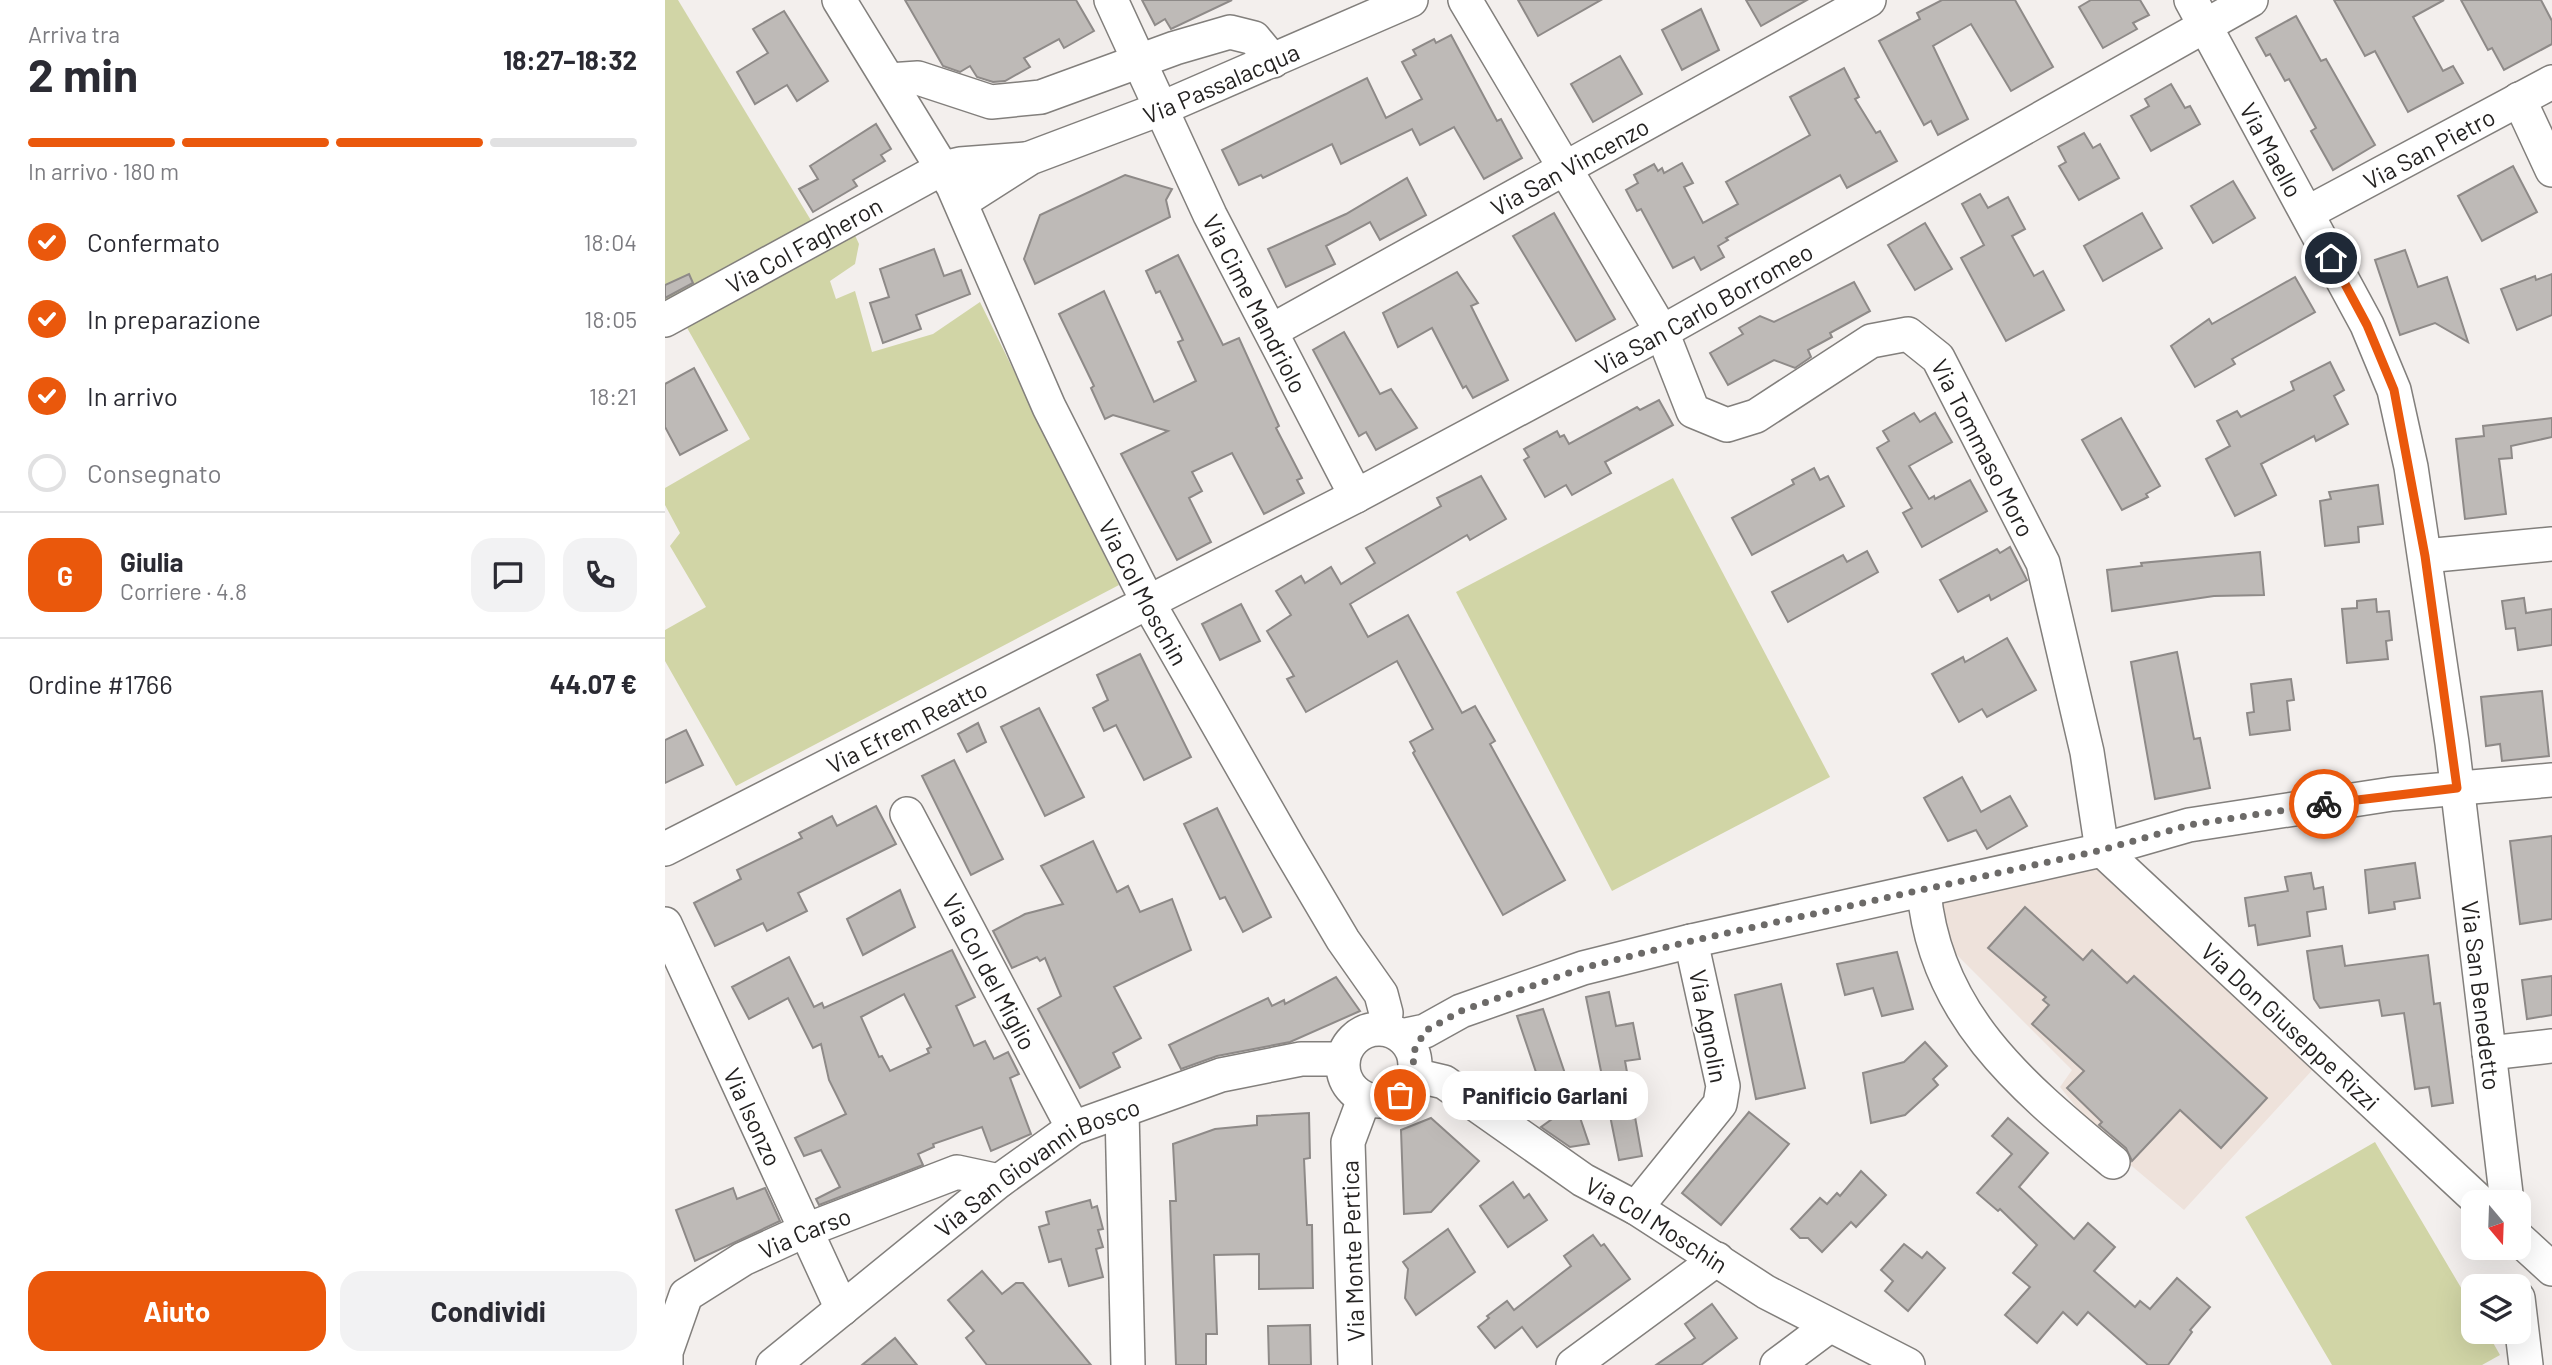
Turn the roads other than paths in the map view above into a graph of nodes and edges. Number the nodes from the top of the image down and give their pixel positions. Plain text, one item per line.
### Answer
1 (839, 0) edge
2 (1111, 0) edge
3 (1411, 0) edge
4 (1465, 0) edge
5 (1869, 0) edge
6 (2251, 0) edge
7 (2198, 13) edge
8 (1139, 61) junction
9 (1273, 61) junction
10 (889, 80) junction
11 (2552, 82) edge
12 (2519, 99) junction
13 (1160, 109) junction
14 (1030, 158) junction
15 (943, 168) junction
16 (1563, 169) junction
17 (2552, 170) edge
18 (961, 202) junction
19 (2307, 213) junction
20 (665, 320) edge
21 (1271, 331) junction
22 (1662, 332) junction
23 (1356, 496) junction
24 (2552, 544) edge
25 (2425, 556) junction
26 (1149, 604) junction
27 (2552, 780) edge
28 (2457, 788) junction
29 (907, 814) dead end
30 (665, 849) edge
31 (2102, 850) junction
32 (1924, 891) junction
33 (665, 924) edge
34 (1691, 941) junction
35 (1381, 994) junction
36 (1413, 1041) junction
37 (2552, 1046) edge
38 (2489, 1053) junction
39 (1343, 1059) junction
40 (1364, 1098) junction
41 (1122, 1111) junction
42 (1073, 1128) junction
43 (2113, 1162) dead end
44 (999, 1181) junction
45 (2467, 1190) edge
46 (2506, 1190) edge
47 (1636, 1208) junction
48 (804, 1231) junction
49 (2531, 1250) edge
50 (1717, 1259) junction
51 (2552, 1269) edge
52 (842, 1309) junction
53 (1829, 1326) junction
54 (2523, 1344) edge
55 (666, 1365) edge
56 (773, 1365) edge
57 (1128, 1365) edge
58 (1355, 1365) edge
59 (1573, 1365) edge
60 (1777, 1365) edge
61 (1907, 1365) edge
62 (2526, 1365) edge

1 - 10 street, Via Col Moschin
2 - 8 street, Via Cime Mandriolo
3 - 9 street, Via Passalacqua
4 - 16 street, Via Tommaso Moro
5 - 16 street, Via San Vincenzo
6 - 7 street, Via San Carlo Borromeo
7 - 19 street, Via Maello
7 - 22 street, Via San Carlo Borromeo
8 - 9 street
8 - 10 street
8 - 13 street, Via Cime Mandriolo
9 - 13 street, Via Passalacqua
10 - 15 street, Via Col Moschin
11 - 12 street, Via San Pietro
12 - 17 street
12 - 19 street, Via San Pietro
13 - 14 street, Via Passalacqua
13 - 21 street, Via Cime Mandriolo
14 - 15 street, Via Col Fagheron
14 - 18 street
15 - 18 street, Via Col Moschin
15 - 20 street, Via Col Fagheron
16 - 21 street, Via San Vincenzo
16 - 22 street, Via Tommaso Moro
18 - 26 street, Via Col Moschin
19 - 25 street, Via Maello
21 - 23 street, Via Cime Mandriolo
22 - 23 street, Via San Carlo Borromeo
22 - 31 street, Via Tommaso Moro
23 - 26 street, Via San Carlo Borromeo
24 - 25 street
25 - 28 street, Via Maello
26 - 30 street, Via Efrem Reatto
26 - 35 street, Via Col Moschin
27 - 28 street
28 - 31 street
28 - 38 street, Via San Benedetto
29 - 42 street, Via Col del Miglio
31 - 32 street
31 - 45 street, Via Don Giuseppe Rizzi
32 - 34 street
32 - 43 street
33 - 48 street, Via Isonzo
34 - 36 street
34 - 47 street, Via Agnolin
35 - 36 street, Via Col Moschin
35 - 36 street, Via Col Moschin
36 - 39 street
36 - 40 street
36 - 47 street, Via Col Moschin
37 - 38 street
38 - 46 street, Via San Benedetto
39 - 40 street
39 - 41 street, Via San Giovanni Bosco
40 - 58 street, Via Monte Pertica
41 - 42 street, Via San Giovanni Bosco
41 - 57 street
42 - 44 street, Via San Giovanni Bosco
44 - 48 street, Via Carso
44 - 52 street, Via San Giovanni Bosco
47 - 50 street, Via Col Moschin
48 - 52 street, Via Isonzo
48 - 55 street, Via Carso
49 - 51 street
50 - 53 street, Via Col Moschin
50 - 59 street
52 - 56 street, Via San Giovanni Bosco
53 - 60 street
53 - 61 street, Via Col Moschin
54 - 62 street

